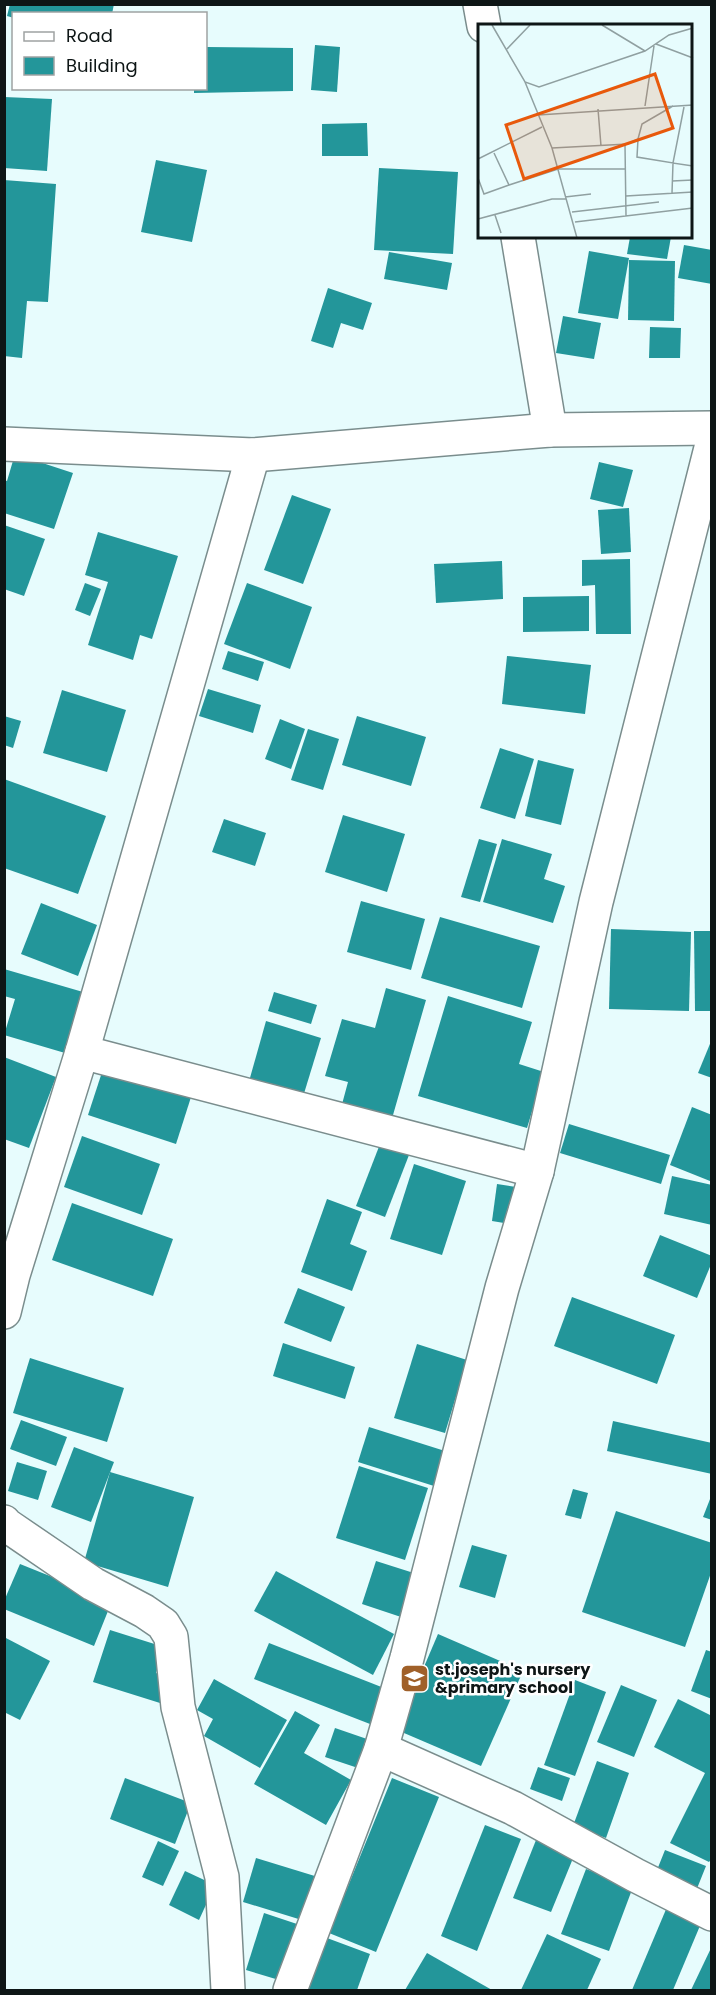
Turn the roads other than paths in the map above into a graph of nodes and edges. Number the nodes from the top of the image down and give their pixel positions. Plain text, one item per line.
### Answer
1 (480, 4) edge
2 (484, 24) edge
3 (518, 238) edge
4 (711, 428) edge
5 (550, 430) junction
6 (4, 444) edge
7 (711, 444) edge
8 (253, 455) junction
9 (82, 1052) junction
10 (537, 1171) junction
11 (4, 1312) edge
12 (5, 1523) edge
13 (381, 1749) junction
14 (711, 1914) edge
15 (228, 1990) edge
16 (290, 1990) edge

1 - 2 street
3 - 5 street
4 - 5 street
5 - 8 street
6 - 8 street
7 - 10 street
8 - 9 street
9 - 10 street
9 - 11 street
10 - 13 street
12 - 15 street
13 - 14 street
13 - 16 street

